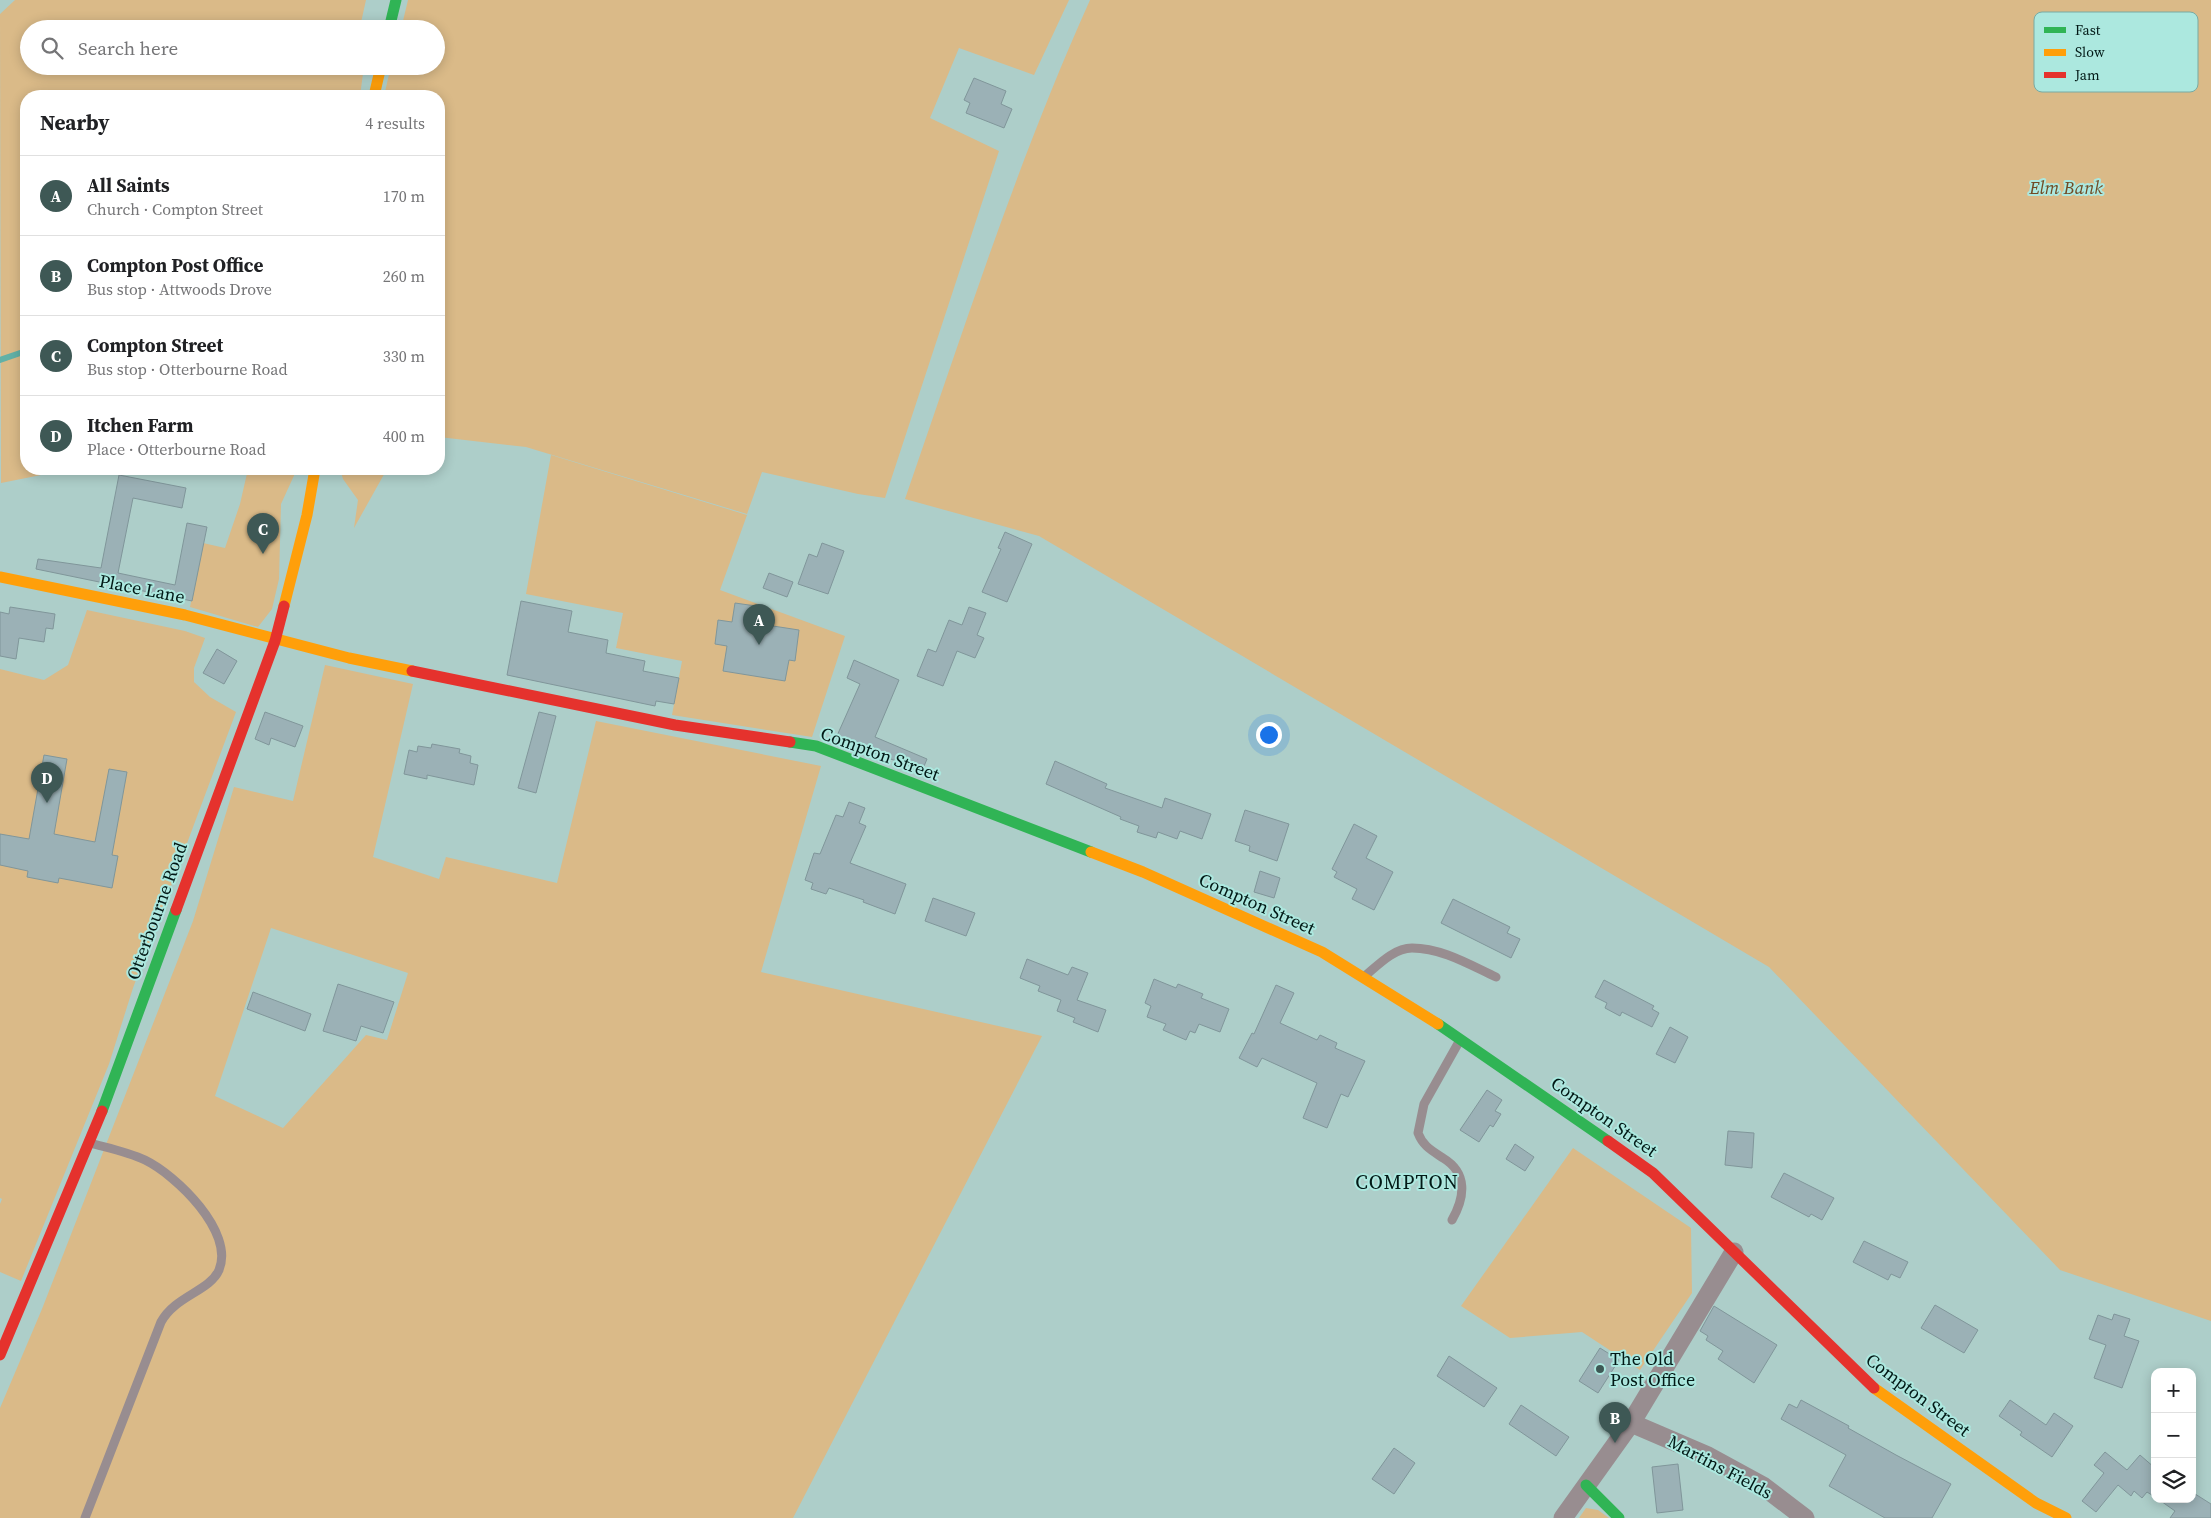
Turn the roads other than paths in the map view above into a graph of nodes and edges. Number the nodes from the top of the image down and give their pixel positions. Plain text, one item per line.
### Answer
1 (396, 0) edge
2 (391, 20) edge
3 (379, 75) edge
4 (375, 90) edge
5 (314, 475) edge
6 (0, 577) edge
7 (276, 640) junction
8 (1363, 978) junction
9 (1496, 978) dead end
10 (1462, 1038) junction
11 (88, 1143) junction
12 (1452, 1220) dead end
13 (1734, 1252) junction
14 (0, 1355) edge
15 (1631, 1422) junction
16 (1586, 1485) junction
17 (86, 1518) edge
18 (1563, 1518) edge
19 (1619, 1518) edge
20 (1805, 1518) edge
21 (2066, 1518) edge

1 - 2 street
3 - 4 street
5 - 7 street, Otterbourne Road
6 - 7 street, Place Lane
7 - 8 street, Compton Street
7 - 11 street, Otterbourne Road
8 - 9 lane
8 - 10 street, Compton Street
10 - 12 lane
10 - 13 street, Compton Street
11 - 14 street, Otterbourne Road
11 - 17 lane
13 - 15 street
13 - 21 street, Compton Street
15 - 16 street
15 - 20 street, Martins Fields
16 - 18 street
16 - 19 street

